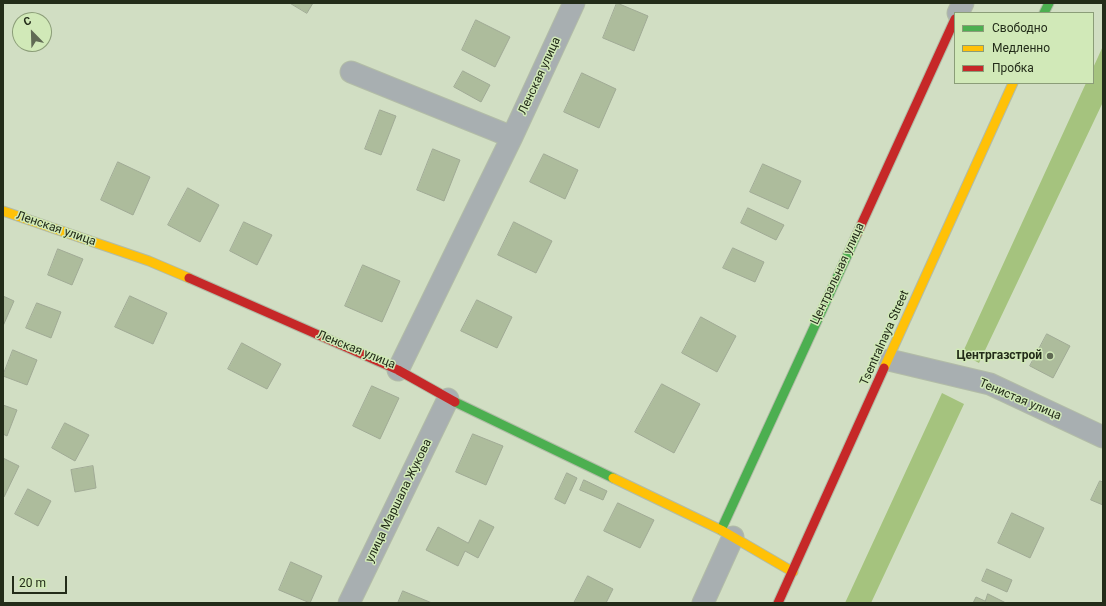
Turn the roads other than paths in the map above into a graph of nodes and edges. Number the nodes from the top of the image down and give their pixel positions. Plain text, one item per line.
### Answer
1 (574, 3) edge
2 (1049, 3) edge
3 (1044, 12) edge
4 (954, 21) edge
5 (351, 72) dead end
6 (1013, 84) edge
7 (512, 137) junction
8 (3, 211) edge
9 (889, 360) junction
10 (398, 370) junction
11 (448, 399) junction
12 (1103, 437) edge
13 (727, 533) junction
14 (792, 572) junction
15 (349, 603) edge
16 (703, 603) edge
17 (778, 603) edge

1 - 7 street, Ленская улица
2 - 3 street
4 - 13 street, Центральная улица
5 - 7 street
6 - 9 street, Tsentralnaya Street
7 - 10 street, Ленская улица
8 - 10 street, Ленская улица
9 - 12 street, Тенистая улица
9 - 14 street, Tsentralnaya Street
10 - 11 street
11 - 13 street
11 - 15 street, улица Маршала Жукова
13 - 14 street
13 - 16 street, Центральная улица
14 - 17 street, Tsentralnaya Street

